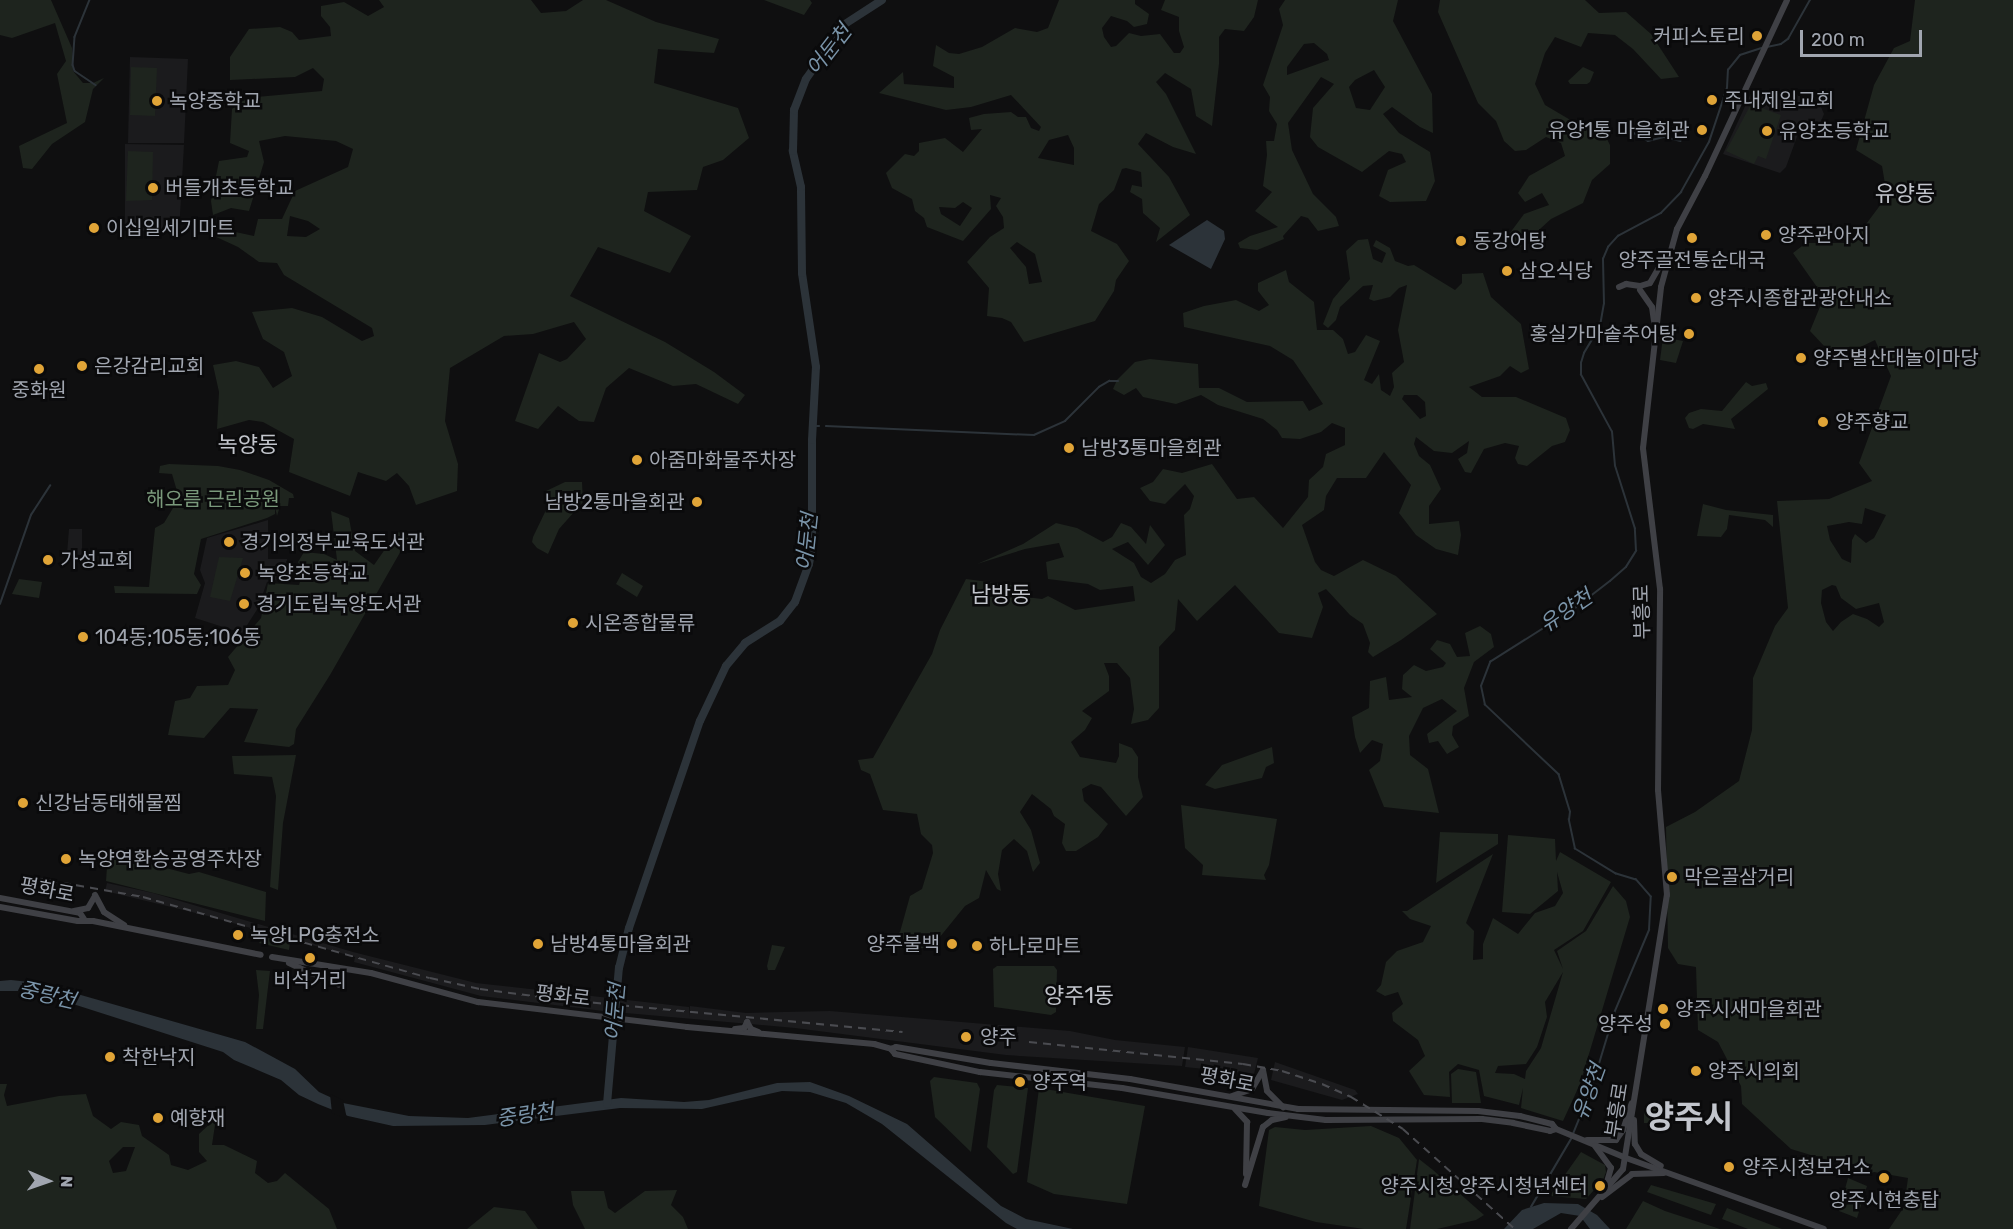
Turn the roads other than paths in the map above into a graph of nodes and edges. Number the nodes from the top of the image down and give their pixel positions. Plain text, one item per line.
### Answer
1 (1787, 0) edge
2 (1670, 250) junction
3 (1619, 287) dead end
4 (1640, 290) dead end
5 (1655, 333) junction
6 (0, 898) edge
7 (0, 908) edge
8 (72, 912) junction
9 (84, 919) junction
10 (127, 927) junction
11 (261, 955) dead end
12 (272, 957) dead end
13 (281, 959) junction
14 (339, 985) dead end
15 (725, 1031) junction
16 (761, 1034) junction
17 (891, 1049) junction
18 (1228, 1097) junction
19 (1635, 1097) junction
20 (1232, 1107) junction
21 (1283, 1107) junction
22 (1291, 1116) junction
23 (1633, 1116) junction
24 (1556, 1129) junction
25 (1582, 1140) junction
26 (1595, 1145) junction
27 (1626, 1158) junction
28 (1671, 1173) junction
29 (1246, 1176) dead end
30 (1245, 1185) dead end
31 (1598, 1198) junction
32 (1573, 1227) edge
33 (1824, 1229) edge

1 - 2 main road, 부흥로
2 - 3 main road
2 - 5 main road, 부흥로
4 - 5 main road
5 - 19 main road, 부흥로
6 - 8 main road, 평화로
7 - 9 main road, 평화로
8 - 9 main road, 평화로
8 - 10 main road
9 - 10 main road, 평화로
10 - 11 main road, 평화로
12 - 13 main road, 평화로
13 - 14 main road
13 - 15 main road, 평화로
15 - 16 main road, 평화로
15 - 16 main road
16 - 17 main road, 평화로
17 - 18 main road, 평화로
17 - 20 main road, 평화로
18 - 21 main road, 평화로
18 - 21 main road
19 - 23 main road, 부흥로
19 - 25 main road
20 - 22 main road, 평화로
20 - 29 main road
21 - 24 main road, 평화로
22 - 24 main road, 평화로
22 - 30 main road
23 - 27 main road, 부흥로
23 - 28 main road
24 - 25 main road, 평화로
25 - 26 main road, 평화로
26 - 27 main road, 평화로
26 - 31 main road
27 - 28 main road, 평화로
27 - 31 main road, 부흥로
28 - 31 main road
28 - 33 main road, 평화로
31 - 32 main road, 부흥로

